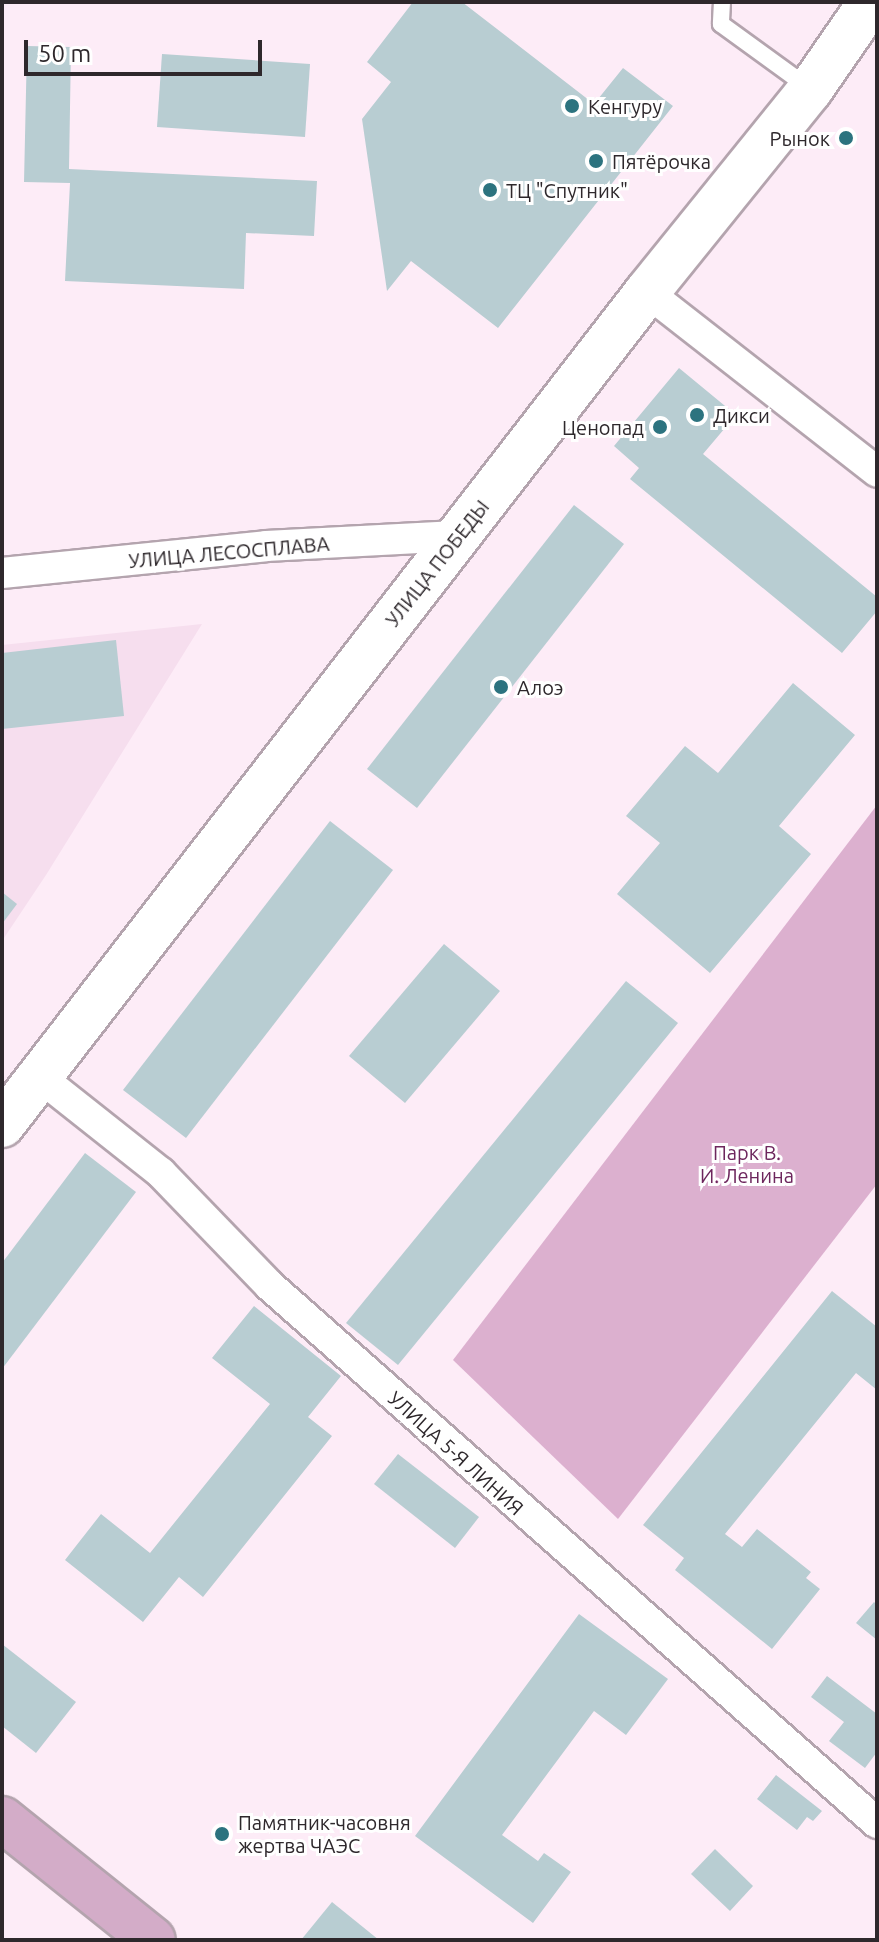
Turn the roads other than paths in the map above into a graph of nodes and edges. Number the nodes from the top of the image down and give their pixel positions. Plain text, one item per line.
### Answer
1 (722, 2) edge
2 (870, 19) edge
3 (810, 90) junction
4 (647, 292) junction
5 (877, 472) edge
6 (457, 536) junction
7 (2, 573) edge
8 (40, 1077) junction
9 (2, 1125) edge
10 (2, 1819) edge
11 (877, 1823) edge
12 (153, 1940) edge

1 - 3 lane
2 - 3 main road, УЛИЦА ПОБЕДЫ
3 - 4 main road, УЛИЦА ПОБЕДЫ
4 - 5 street
4 - 6 main road, УЛИЦА ПОБЕДЫ
6 - 7 street, УЛИЦА ЛЕСОСПЛАВА
6 - 8 main road, УЛИЦА ПОБЕДЫ
8 - 9 main road, УЛИЦА ПОБЕДЫ
8 - 11 street, УЛИЦА 5-Я ЛИНИЯ
10 - 12 main road

